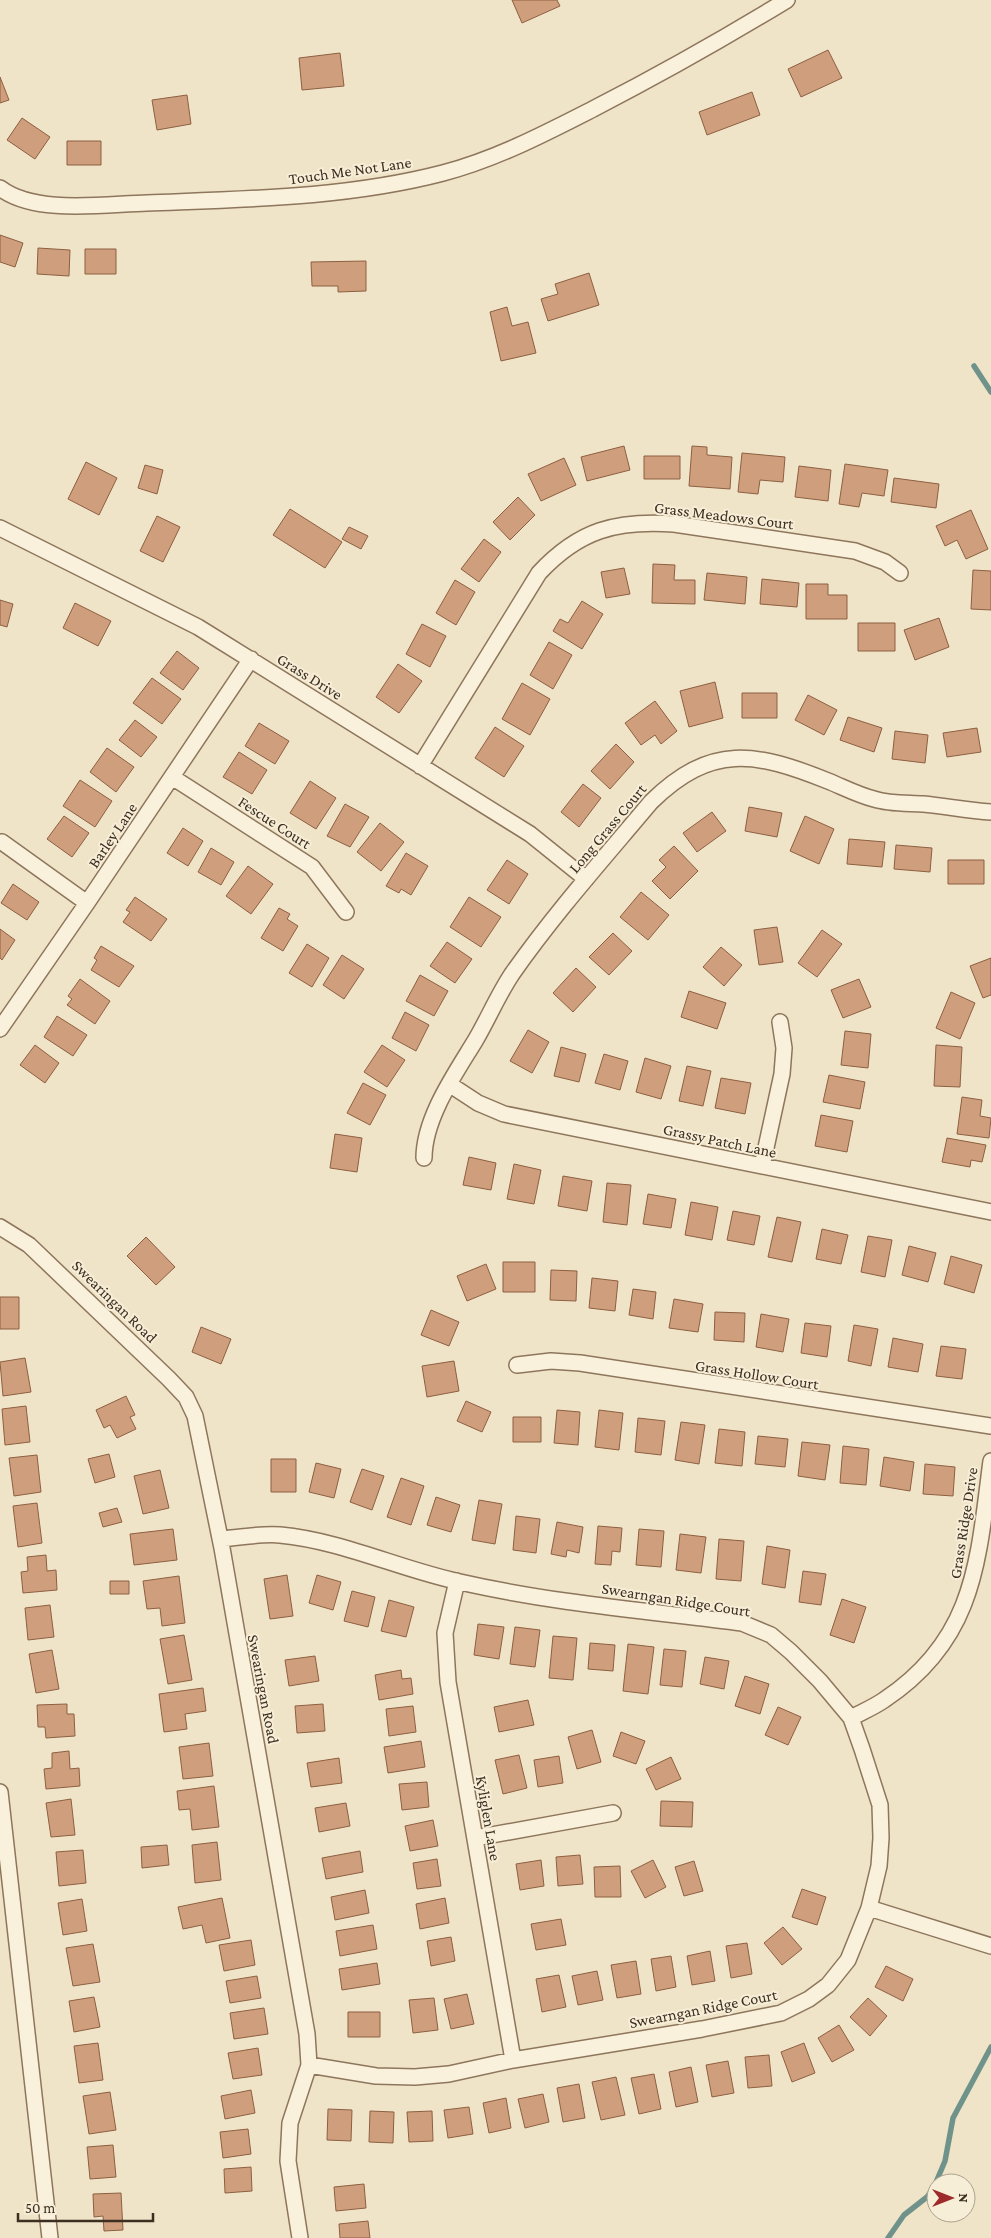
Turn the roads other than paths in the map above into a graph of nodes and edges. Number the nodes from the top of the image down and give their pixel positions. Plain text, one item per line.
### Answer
1 (787, 0) edge
2 (0, 188) edge
3 (0, 528) edge
4 (900, 573) dead end
5 (251, 659) junction
6 (420, 766) junction
7 (172, 777) junction
8 (991, 812) edge
9 (2, 842) dead end
10 (586, 880) junction
11 (87, 903) junction
12 (346, 912) dead end
13 (780, 1022) dead end
14 (0, 1029) edge
15 (449, 1084) junction
16 (424, 1158) dead end
17 (762, 1166) junction
18 (991, 1212) edge
19 (0, 1227) edge
20 (517, 1364) dead end
21 (991, 1426) edge
22 (991, 1462) edge
23 (220, 1538) junction
24 (458, 1582) junction
25 (850, 1718) junction
26 (0, 1792) edge
27 (613, 1813) dead end
28 (474, 1838) junction
29 (869, 1908) junction
30 (991, 1946) edge
31 (513, 2060) junction
32 (309, 2065) junction
33 (50, 2238) edge
34 (300, 2238) edge

1 - 2 street, Touch Me Not Lane
3 - 5 street, Grass Drive
4 - 6 street, Grass Meadows Court
5 - 6 street, Grass Drive
5 - 7 street, Barley Lane
6 - 10 street, Grass Drive
7 - 11 street, Barley Lane
7 - 12 street, Fescue Court
8 - 10 street, Long Grass Court
9 - 11 street
10 - 15 street, Long Grass Court
11 - 14 street, Barley Lane
13 - 17 street
15 - 16 street, Long Grass Court
15 - 17 street, Grassy Patch Lane
17 - 18 street, Grassy Patch Lane
19 - 23 street, Swearingan Road
20 - 21 street, Grass Hollow Court
22 - 25 street, Grass Ridge Drive
23 - 24 street, Swearngan Ridge Court
23 - 32 street, Swearingan Road
24 - 25 street, Swearngan Ridge Court
24 - 28 street, Kyliglen Lane
25 - 29 street, Swearngan Ridge Court
26 - 33 street
27 - 28 street
28 - 31 street, Kyliglen Lane
29 - 30 street
29 - 31 street, Swearngan Ridge Court
31 - 32 street, Swearngan Ridge Court
32 - 34 street, Swearingan Road

